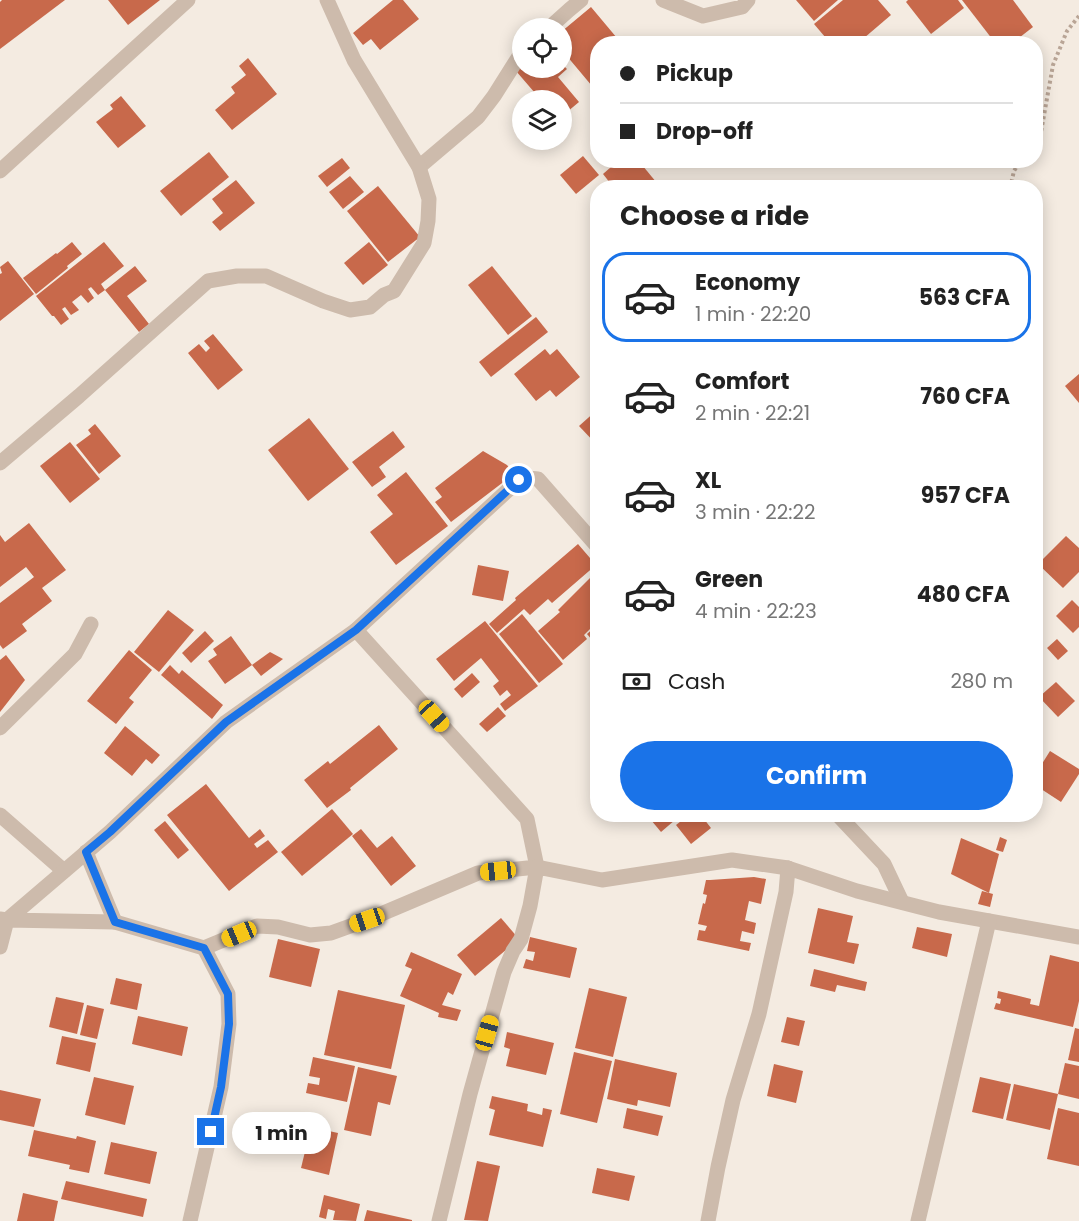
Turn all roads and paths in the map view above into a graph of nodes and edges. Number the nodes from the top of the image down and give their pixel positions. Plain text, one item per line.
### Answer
1 (189, 0) edge
2 (327, 0) edge
3 (582, 0) edge
4 (663, 0) edge
5 (748, 0) edge
6 (1079, 16) edge
7 (560, 18) edge
8 (512, 68) edge
9 (1043, 121) edge
10 (419, 167) junction
11 (0, 171) edge
12 (0, 463) edge
13 (590, 538) edge
14 (91, 624) dead end
15 (356, 630) junction
16 (0, 728) edge
17 (0, 815) edge
18 (845, 822) edge
19 (86, 852) junction
20 (537, 867) junction
21 (788, 868) junction
22 (64, 871) junction
23 (902, 902) junction
24 (3, 920) edge
25 (989, 921) junction
26 (115, 922) junction
27 (1079, 937) edge
28 (0, 947) edge
29 (204, 948) junction
30 (190, 1221) edge
31 (439, 1221) edge
32 (708, 1221) edge
33 (918, 1221) edge

1 - 11 street
2 - 10 street
3 - 7 street
4 - 5 street
6 - 9 path
8 - 10 street
10 - 12 street
13 - 15 street
14 - 16 street
15 - 19 street
15 - 20 street
17 - 22 street
18 - 23 street
19 - 22 street
19 - 26 street
20 - 21 street
20 - 29 street
20 - 31 street
21 - 23 street
21 - 32 street
22 - 24 street
23 - 25 street
24 - 26 street
24 - 28 street
25 - 27 street
25 - 33 street
26 - 29 street
29 - 30 street

